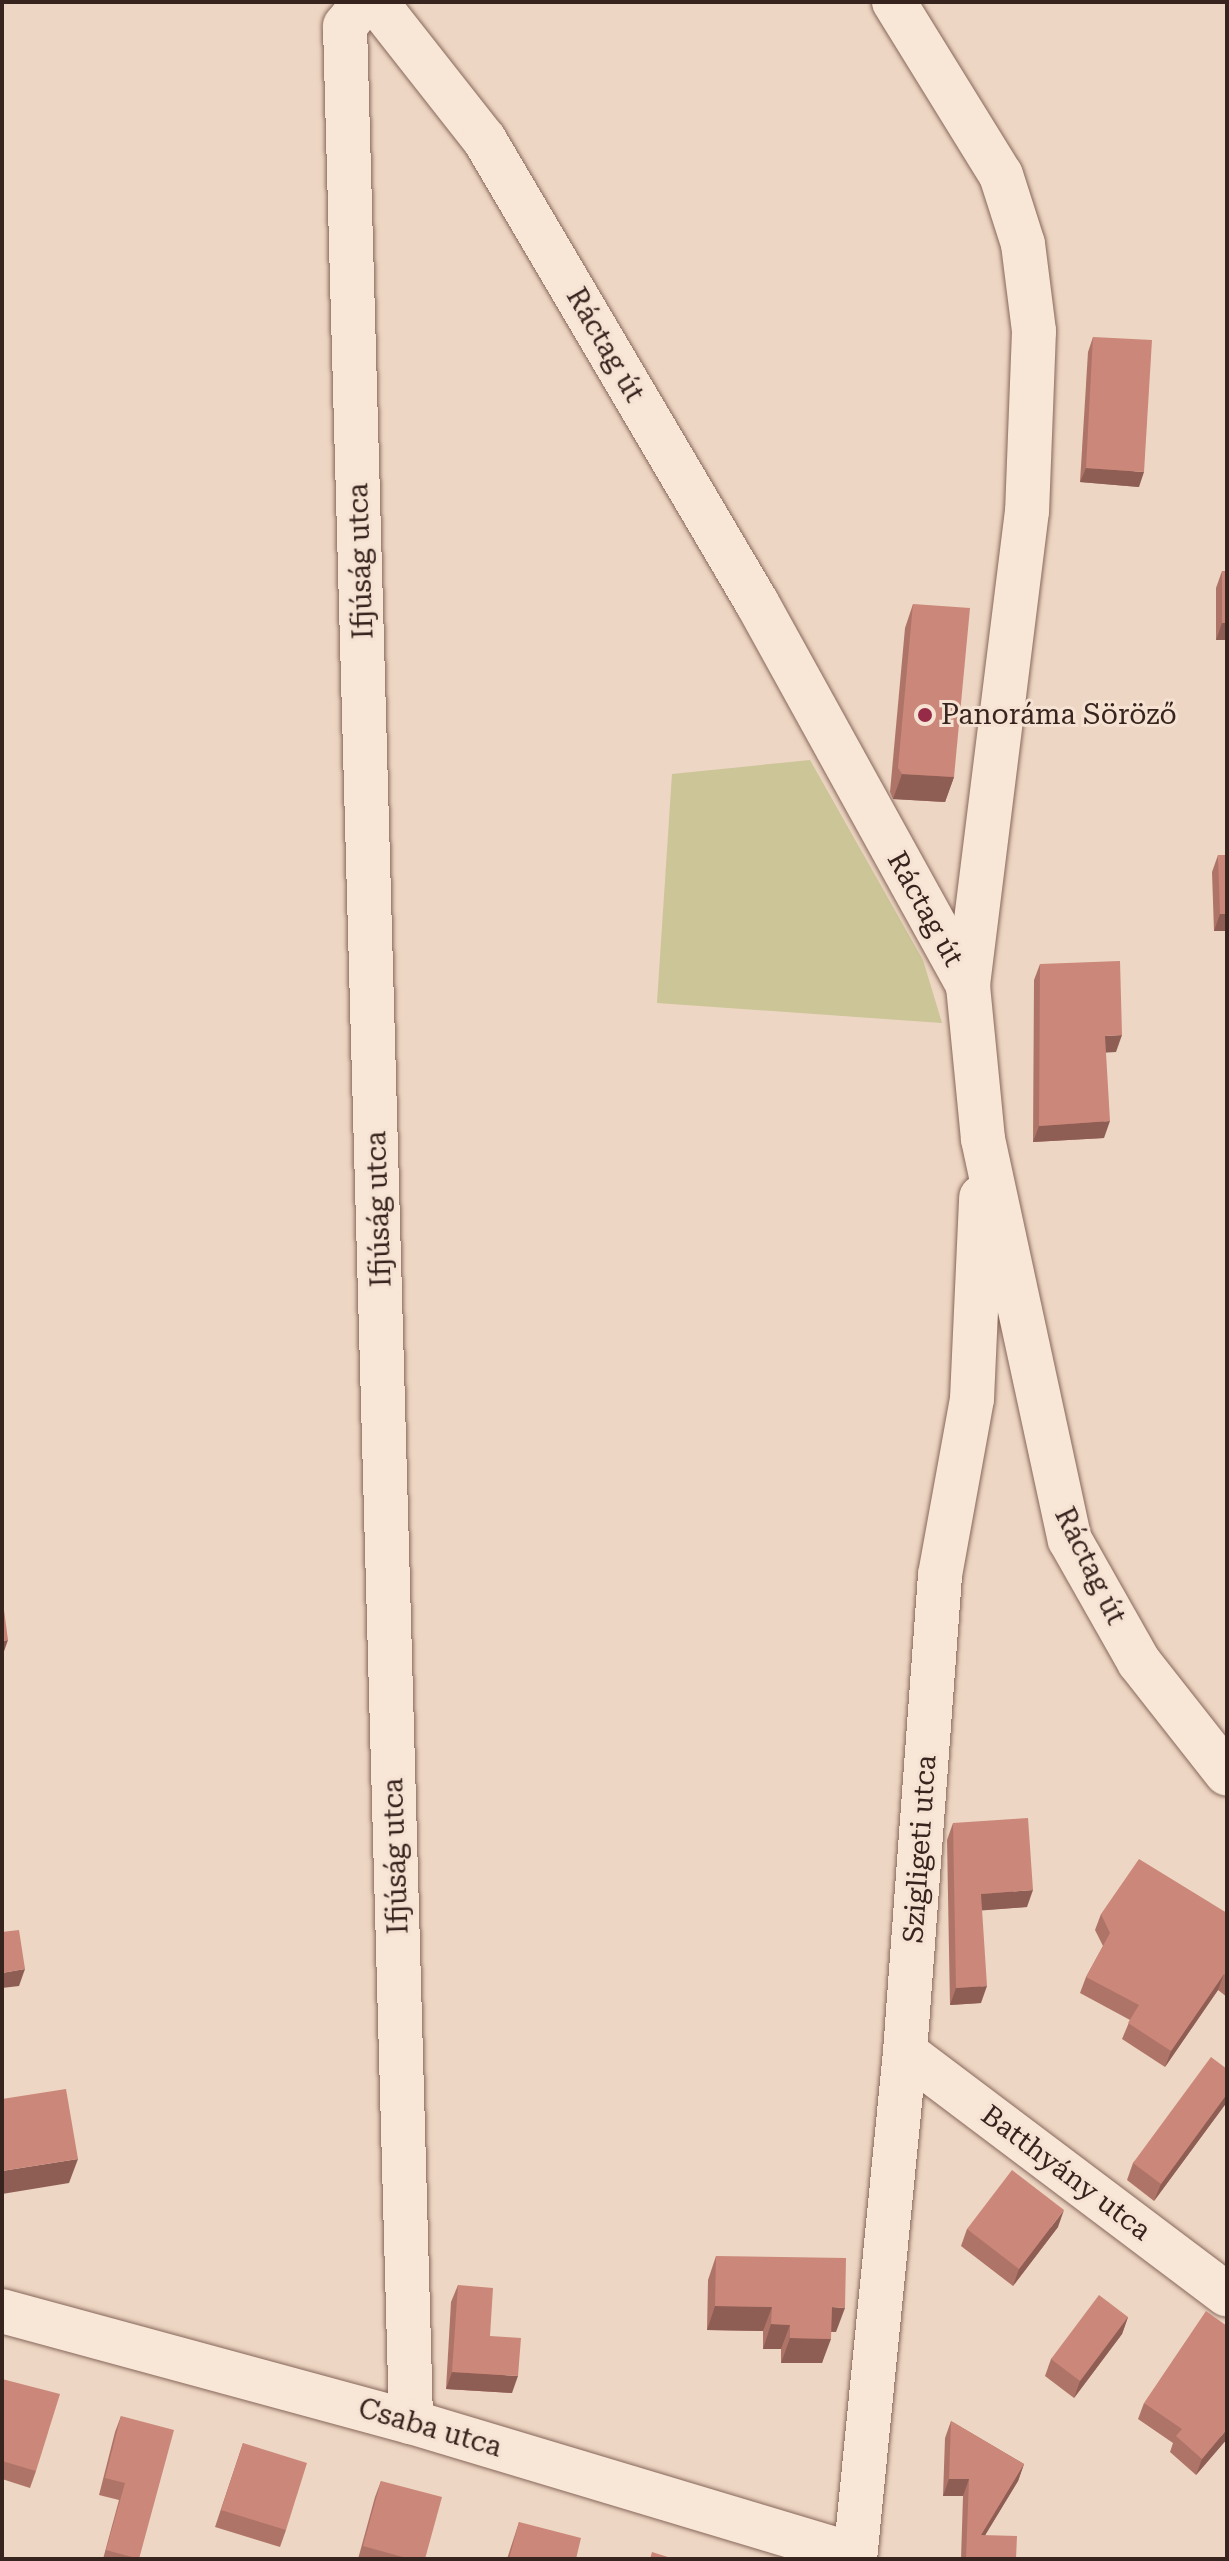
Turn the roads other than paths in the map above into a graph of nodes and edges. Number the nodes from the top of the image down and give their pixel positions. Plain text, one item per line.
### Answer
1 (338, 2) edge
2 (349, 2) edge
3 (364, 2) edge
4 (376, 2) edge
5 (894, 2) edge
6 (968, 986) junction
7 (983, 1139) junction
8 (1227, 1774) edge
9 (905, 2052) junction
10 (1227, 2295) edge
11 (2, 2311) edge
12 (411, 2422) junction
13 (855, 2557) edge

1 - 2 street
3 - 12 street, Ifjúság utca
4 - 6 street, Ráctag út
5 - 6 street, Ráctag út
6 - 7 street
7 - 8 street, Ráctag út
7 - 9 street, Szigligeti utca
9 - 10 street, Batthyány utca
9 - 13 street, Szigligeti utca
11 - 12 street, Csaba utca
12 - 13 street, Csaba utca

